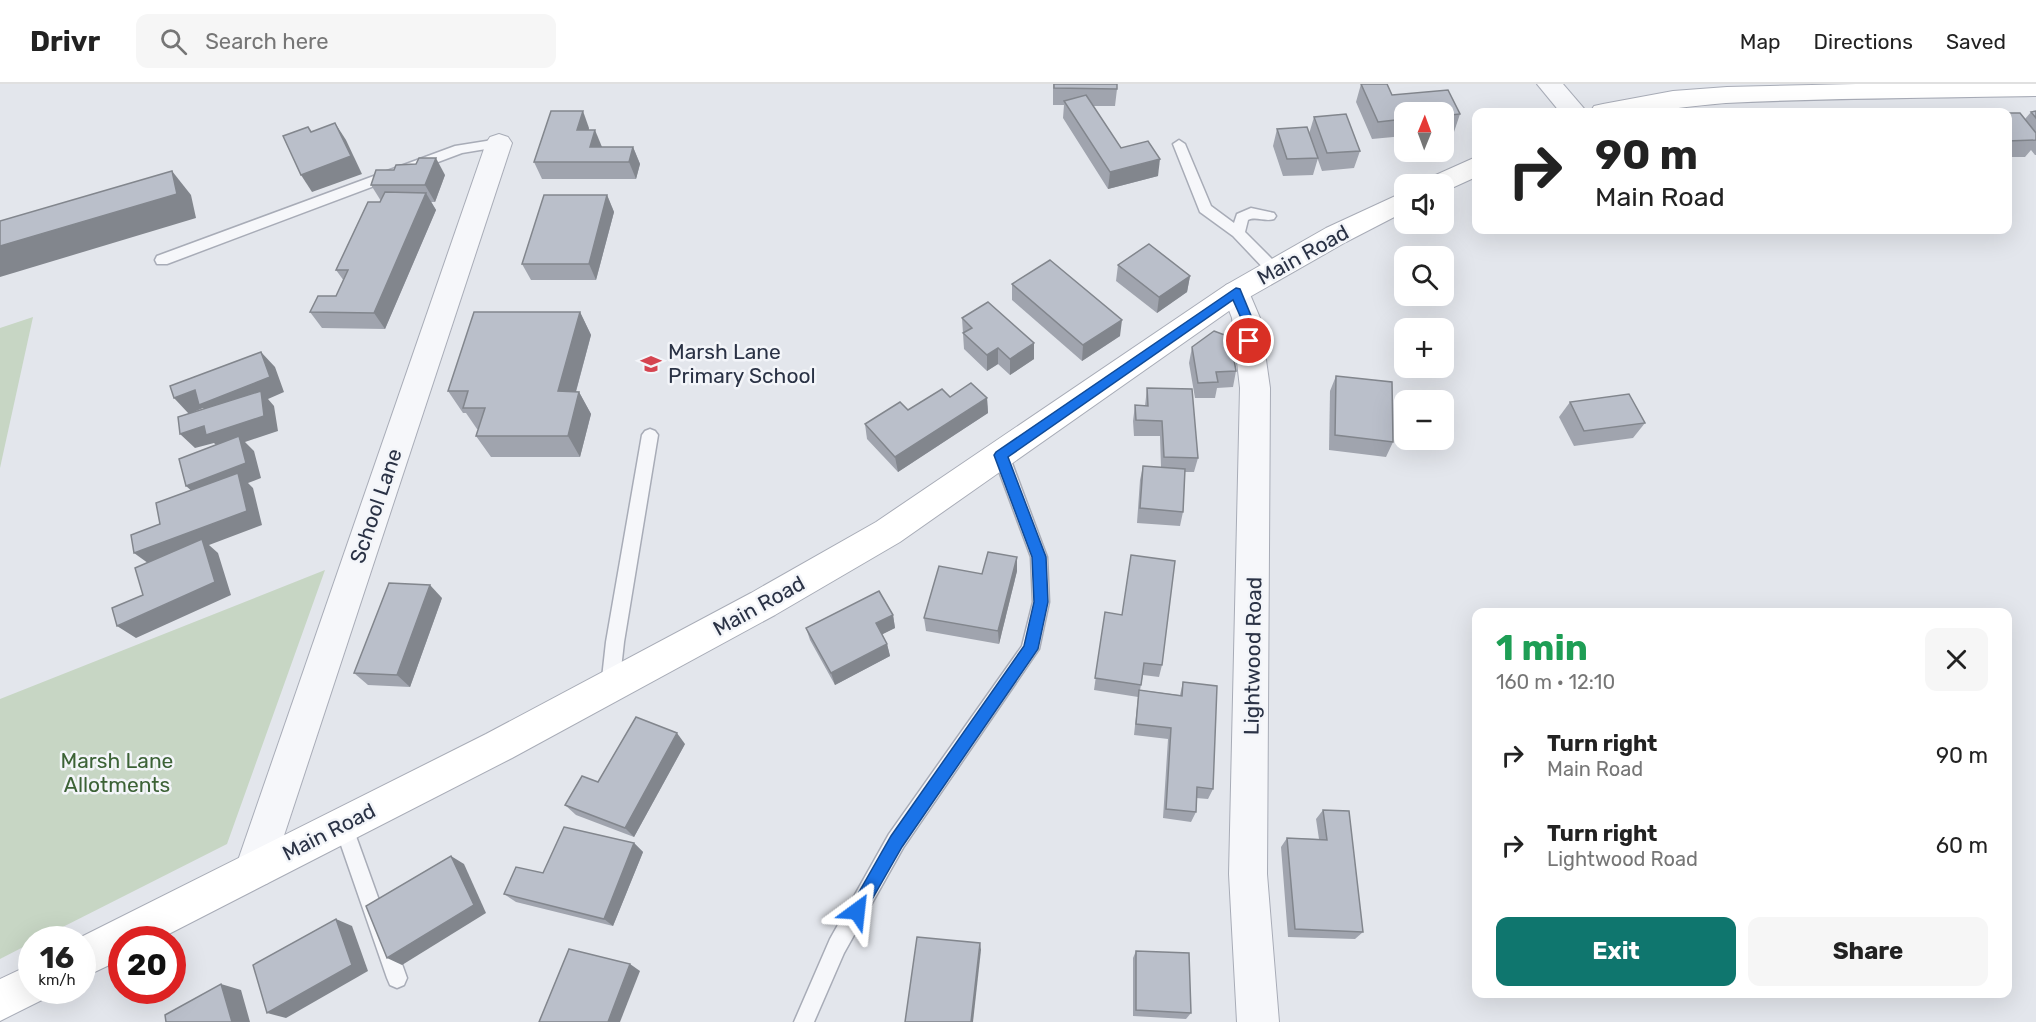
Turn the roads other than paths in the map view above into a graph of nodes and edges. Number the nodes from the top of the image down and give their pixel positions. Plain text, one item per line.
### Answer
1 (1549, 84) edge
2 (2036, 88) edge
3 (1570, 108) edge
4 (1625, 108) edge
5 (499, 143) joint
6 (1179, 144) dead end
7 (1472, 168) edge
8 (1454, 176) edge
9 (1394, 206) edge
10 (1269, 216) dead end
11 (1238, 233) junction
12 (162, 260) dead end
13 (1274, 270) junction
14 (1236, 292) junction
15 (650, 435) dead end
16 (1001, 455) junction
17 (610, 687) junction
18 (343, 825) junction
19 (254, 869) junction
20 (96, 951) edge
21 (397, 978) dead end
22 (18, 991) edge
23 (0, 1001) edge
24 (804, 1022) edge
25 (1258, 1022) edge

1 - 3 street
2 - 4 main road
5 - 12 lane
5 - 19 street, School Lane
6 - 11 lane
7 - 8 main road
9 - 13 main road, Main Road
10 - 11 lane
11 - 13 lane
13 - 14 main road, Main Road
14 - 16 main road, Main Road
14 - 25 street, Lightwood Road
15 - 17 lane
16 - 17 main road, Main Road
16 - 24 lane
17 - 18 main road, Main Road
18 - 19 main road, Main Road
18 - 21 lane
19 - 20 main road, Main Road
22 - 23 main road

